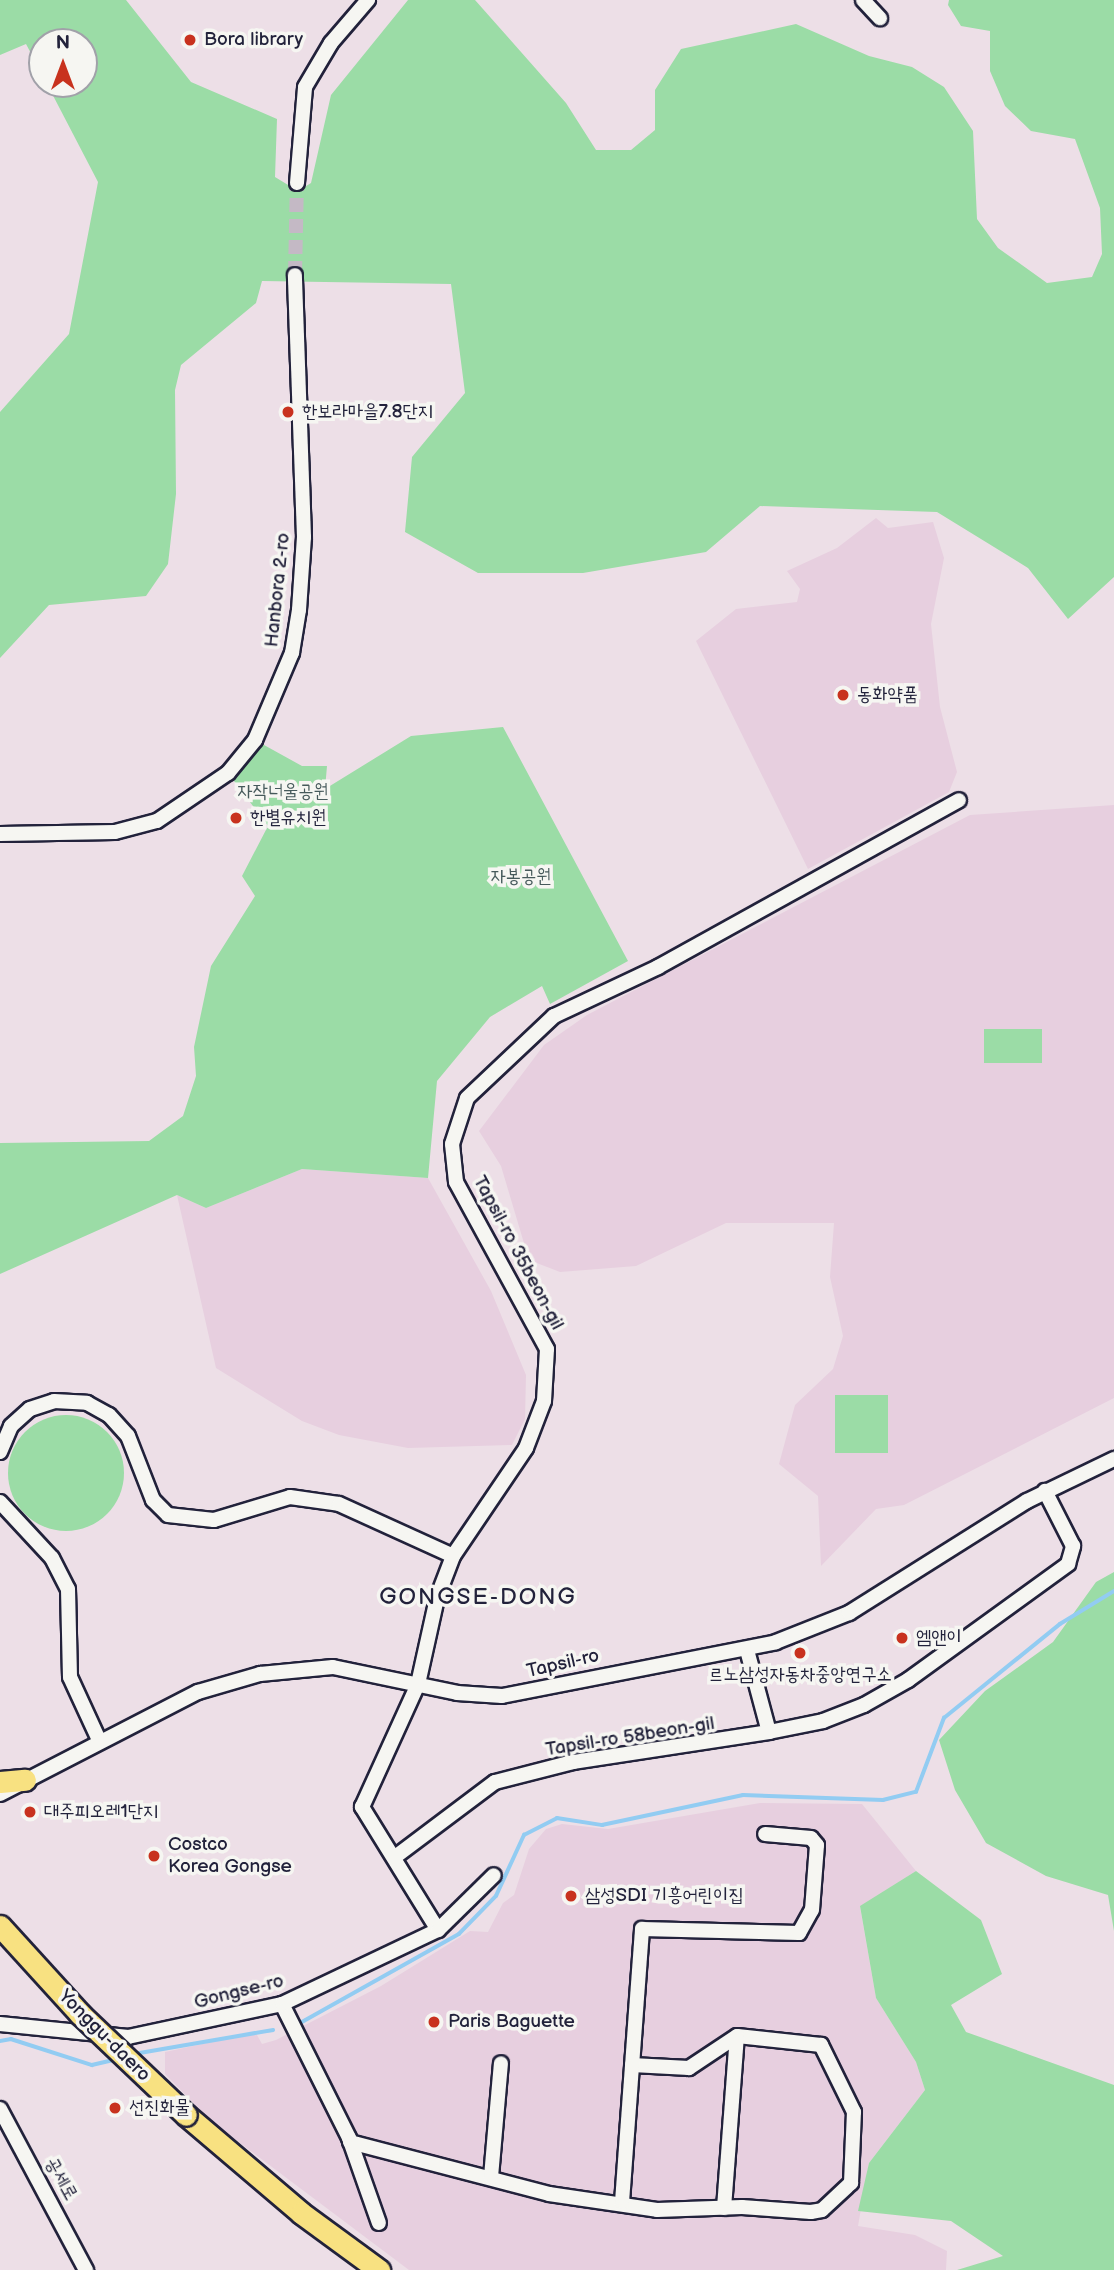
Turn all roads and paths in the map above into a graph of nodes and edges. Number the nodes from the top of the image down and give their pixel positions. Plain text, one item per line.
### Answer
1 (368, 0) edge
2 (863, 0) edge
3 (880, 18) dead end
4 (297, 183) tunnel mouth
5 (295, 275) tunnel mouth
6 (959, 800) dead end
7 (0, 834) edge
8 (0, 1452) edge
9 (1114, 1459) edge
10 (1045, 1491) junction
11 (0, 1502) edge
12 (453, 1556) junction
13 (747, 1650) junction
14 (418, 1684) junction
15 (769, 1732) junction
16 (99, 1740) junction
17 (25, 1780) junction
18 (0, 1782) edge
19 (0, 1794) edge
20 (765, 1835) dead end
21 (396, 1857) junction
22 (494, 1875) dead end
23 (0, 1926) edge
24 (438, 1930) junction
25 (282, 2004) junction
26 (0, 2024) edge
27 (737, 2036) junction
28 (501, 2063) dead end
29 (632, 2065) junction
30 (0, 2109) edge
31 (350, 2142) junction
32 (491, 2177) junction
33 (622, 2202) junction
34 (724, 2208) junction
35 (379, 2223) dead end
36 (86, 2270) edge
37 (379, 2270) edge

1 - 4 street
2 - 3 street
5 - 7 street, Hanbora 2-ro
6 - 12 street, Tapsil-ro 35beon-gil
8 - 12 street
9 - 10 street, Tapsil-ro
10 - 13 street, Tapsil-ro
10 - 15 street, Tapsil-ro 58beon-gil
11 - 16 street
12 - 14 street, Tapsil-ro 35beon-gil
13 - 14 street, Tapsil-ro
13 - 15 street
14 - 16 street, Tapsil-ro
14 - 21 street, Tapsil-ro 35beon-gil
15 - 21 street, Tapsil-ro 58beon-gil
16 - 17 street, Tapsil-ro
17 - 18 highway
17 - 19 street, Tapsil-ro
20 - 29 street
21 - 24 street
22 - 24 street, Gongse-ro
23 - 37 highway, Yonggu-daero, bridge
24 - 25 street, Gongse-ro
25 - 26 street, Gongse-ro
25 - 31 street
27 - 29 street
27 - 34 street
27 - 34 street
28 - 32 street
29 - 33 street
30 - 36 street, 공세로
31 - 32 street
31 - 35 street
32 - 33 street
33 - 34 street

